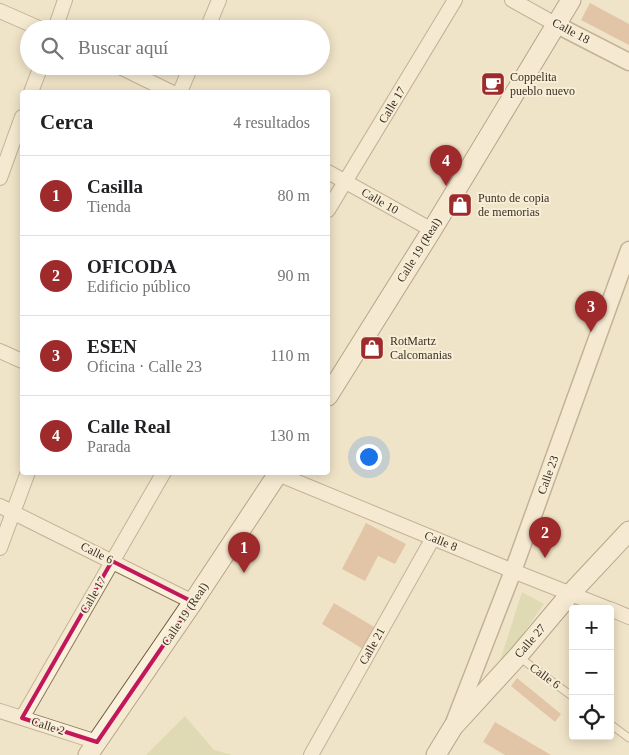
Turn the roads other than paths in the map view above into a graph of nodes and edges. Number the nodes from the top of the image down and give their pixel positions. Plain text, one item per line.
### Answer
1 (65, 0) edge
2 (219, 0) edge
3 (455, 0) edge
4 (512, 0) edge
5 (571, 0) edge
6 (0, 11) edge
7 (20, 20) edge
8 (58, 20) edge
9 (211, 20) edge
10 (557, 24) junction
11 (629, 62) edge
12 (38, 75) edge
13 (136, 75) edge
14 (187, 75) edge
15 (33, 90) edge
16 (167, 90) edge
17 (181, 90) edge
18 (20, 123) edge
19 (330, 173) edge
20 (0, 178) edge
21 (346, 181) junction
22 (330, 207) edge
23 (432, 230) junction
24 (629, 250) edge
25 (0, 351) edge
26 (20, 360) edge
27 (330, 393) edge
28 (26, 475) edge
29 (162, 475) edge
30 (275, 475) edge
31 (281, 475) edge
32 (6, 509) edge
33 (629, 531) edge
34 (433, 538) junction
35 (0, 548) edge
36 (112, 561) junction
37 (512, 571) junction
38 (571, 593) junction
39 (193, 602) junction
40 (600, 605) edge
41 (614, 611) edge
42 (629, 617) edge
43 (518, 656) junction
44 (570, 695) edge
45 (0, 711) edge
46 (22, 718) junction
47 (614, 727) edge
48 (453, 728) junction
49 (629, 738) edge
50 (92, 748) edge
51 (311, 755) edge
52 (436, 755) edge

1 - 8 street
2 - 9 street
3 - 21 street, Calle 17
4 - 10 street, Calle 18
5 - 10 main road, Calle 19 (Real)
6 - 7 street
10 - 11 street, Calle 18
10 - 23 main road, Calle 19 (Real)
12 - 15 street
13 - 16 street
14 - 17 street
18 - 20 street
19 - 21 street, Calle 10
21 - 22 street, Calle 17
21 - 23 street, Calle 10
23 - 27 main road, Calle 19 (Real)
24 - 37 street, Calle 23
25 - 26 street
28 - 32 street
29 - 36 street, Calle 17
30 - 39 main road, Calle 19 (Real)
31 - 34 street, Calle 8
32 - 35 street
32 - 36 street, Calle 6
33 - 38 main road, Calle 27
34 - 37 street, Calle 8
34 - 51 street, Calle 21
36 - 39 street, Calle 6
36 - 46 street, Calle 17
37 - 38 street, Calle 8
37 - 48 street, Calle 23
38 - 40 street, Calle 8
38 - 43 main road, Calle 27
39 - 50 main road, Calle 19 (Real)
41 - 42 street, Calle 8
43 - 44 lane, Calle 6
43 - 48 main road, Calle 27
45 - 46 street, Calle 2
46 - 50 street, Calle 2
47 - 49 lane
48 - 52 main road, Calle 27

